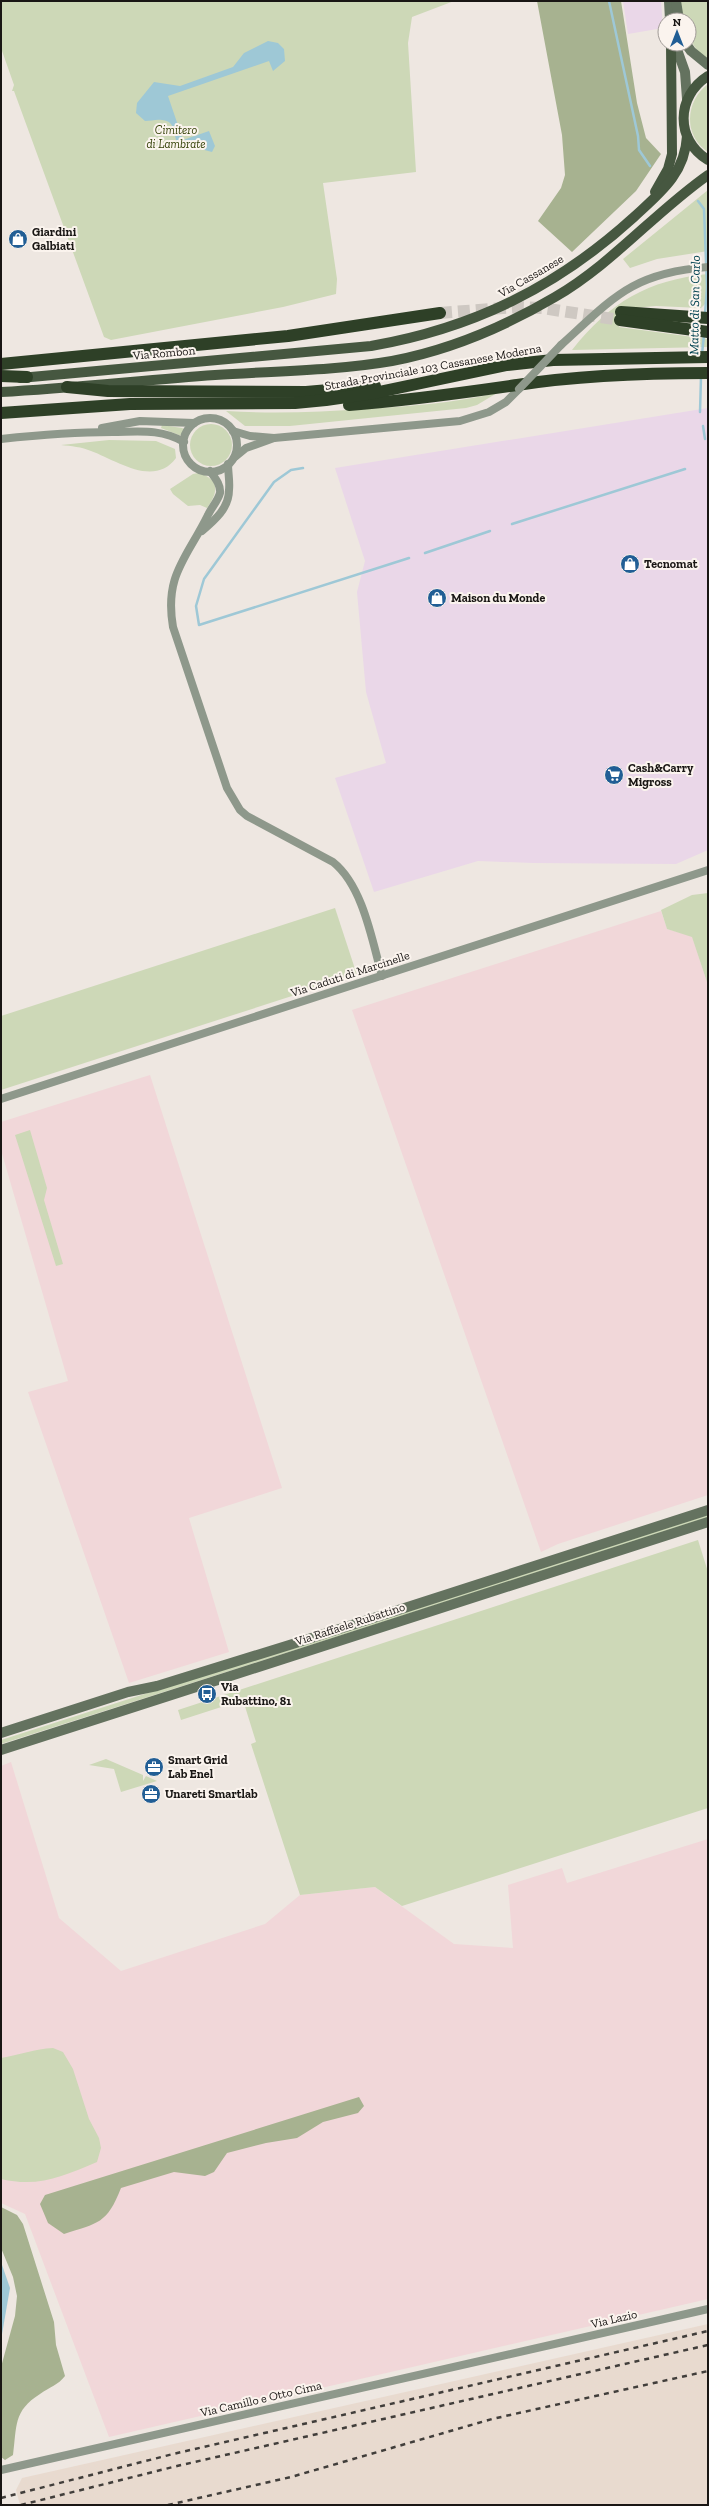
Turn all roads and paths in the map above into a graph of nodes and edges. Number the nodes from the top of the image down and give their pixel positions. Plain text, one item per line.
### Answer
1 (669, 1) edge
2 (676, 1) edge
3 (670, 12) edge
4 (678, 12) edge
5 (671, 52) edge
6 (678, 52) edge
7 (692, 52) edge
8 (708, 65) edge
9 (708, 76) edge
10 (687, 99) junction
11 (687, 136) junction
12 (708, 160) edge
13 (708, 175) edge
14 (636, 215) junction
15 (708, 267) edge
16 (440, 313) tunnel mouth
17 (708, 318) edge
18 (708, 332) edge
19 (328, 351) joint
20 (708, 357) edge
21 (1, 364) edge
22 (708, 373) edge
23 (1, 376) edge
24 (27, 377) junction
25 (1, 380) edge
26 (432, 381) junction
27 (67, 387) junction
28 (34, 390) junction
29 (1, 392) edge
30 (1, 395) edge
31 (254, 403) junction
32 (1, 412) edge
33 (194, 424) junction
34 (233, 431) junction
35 (86, 432) junction
36 (1, 438) edge
37 (274, 438) junction
38 (184, 442) junction
39 (231, 462) junction
40 (210, 471) junction
41 (201, 531) junction
42 (708, 871) edge
43 (382, 976) junction
44 (1, 1099) edge
45 (708, 1510) edge
46 (708, 1522) edge
47 (1, 1733) edge
48 (1, 1750) edge
49 (708, 2309) edge
50 (526, 2352) joint
51 (1, 2470) edge

1 - 3 street
2 - 4 street
5 - 14 main road
6 - 10 street
7 - 8 street
9 - 10 main road
10 - 11 main road
11 - 12 main road
11 - 14 main road, Via Cassanese
13 - 27 main road
14 - 19 main road, Via Cassanese
15 - 37 street, bridge
16 - 21 highway
17 - 18 highway
19 - 24 main road, Via Rombon
20 - 26 highway, Strada Provinciale 103 Cassanese Moderna
22 - 31 highway
23 - 24 highway
24 - 25 main road, Via Rombon
26 - 27 highway
26 - 31 highway, Strada Provinciale 103 Cassanese Moderna
27 - 28 main road
28 - 29 main road
28 - 30 main road
31 - 32 highway, Strada Provinciale 103 Cassanese Moderna
33 - 34 street
33 - 35 street
33 - 38 street
34 - 37 street
34 - 39 street
35 - 36 street
35 - 38 street
37 - 39 street
38 - 40 street
39 - 40 street
39 - 41 street
40 - 41 street
41 - 43 street
42 - 43 street, Via Caduti di Marcinelle
43 - 44 street, Via Caduti di Marcinelle
45 - 47 street, Via Raffaele Rubattino
46 - 48 street, Via Raffaele Rubattino
49 - 50 street, Via Lazio
50 - 51 street, Via Camillo e Otto Cima

